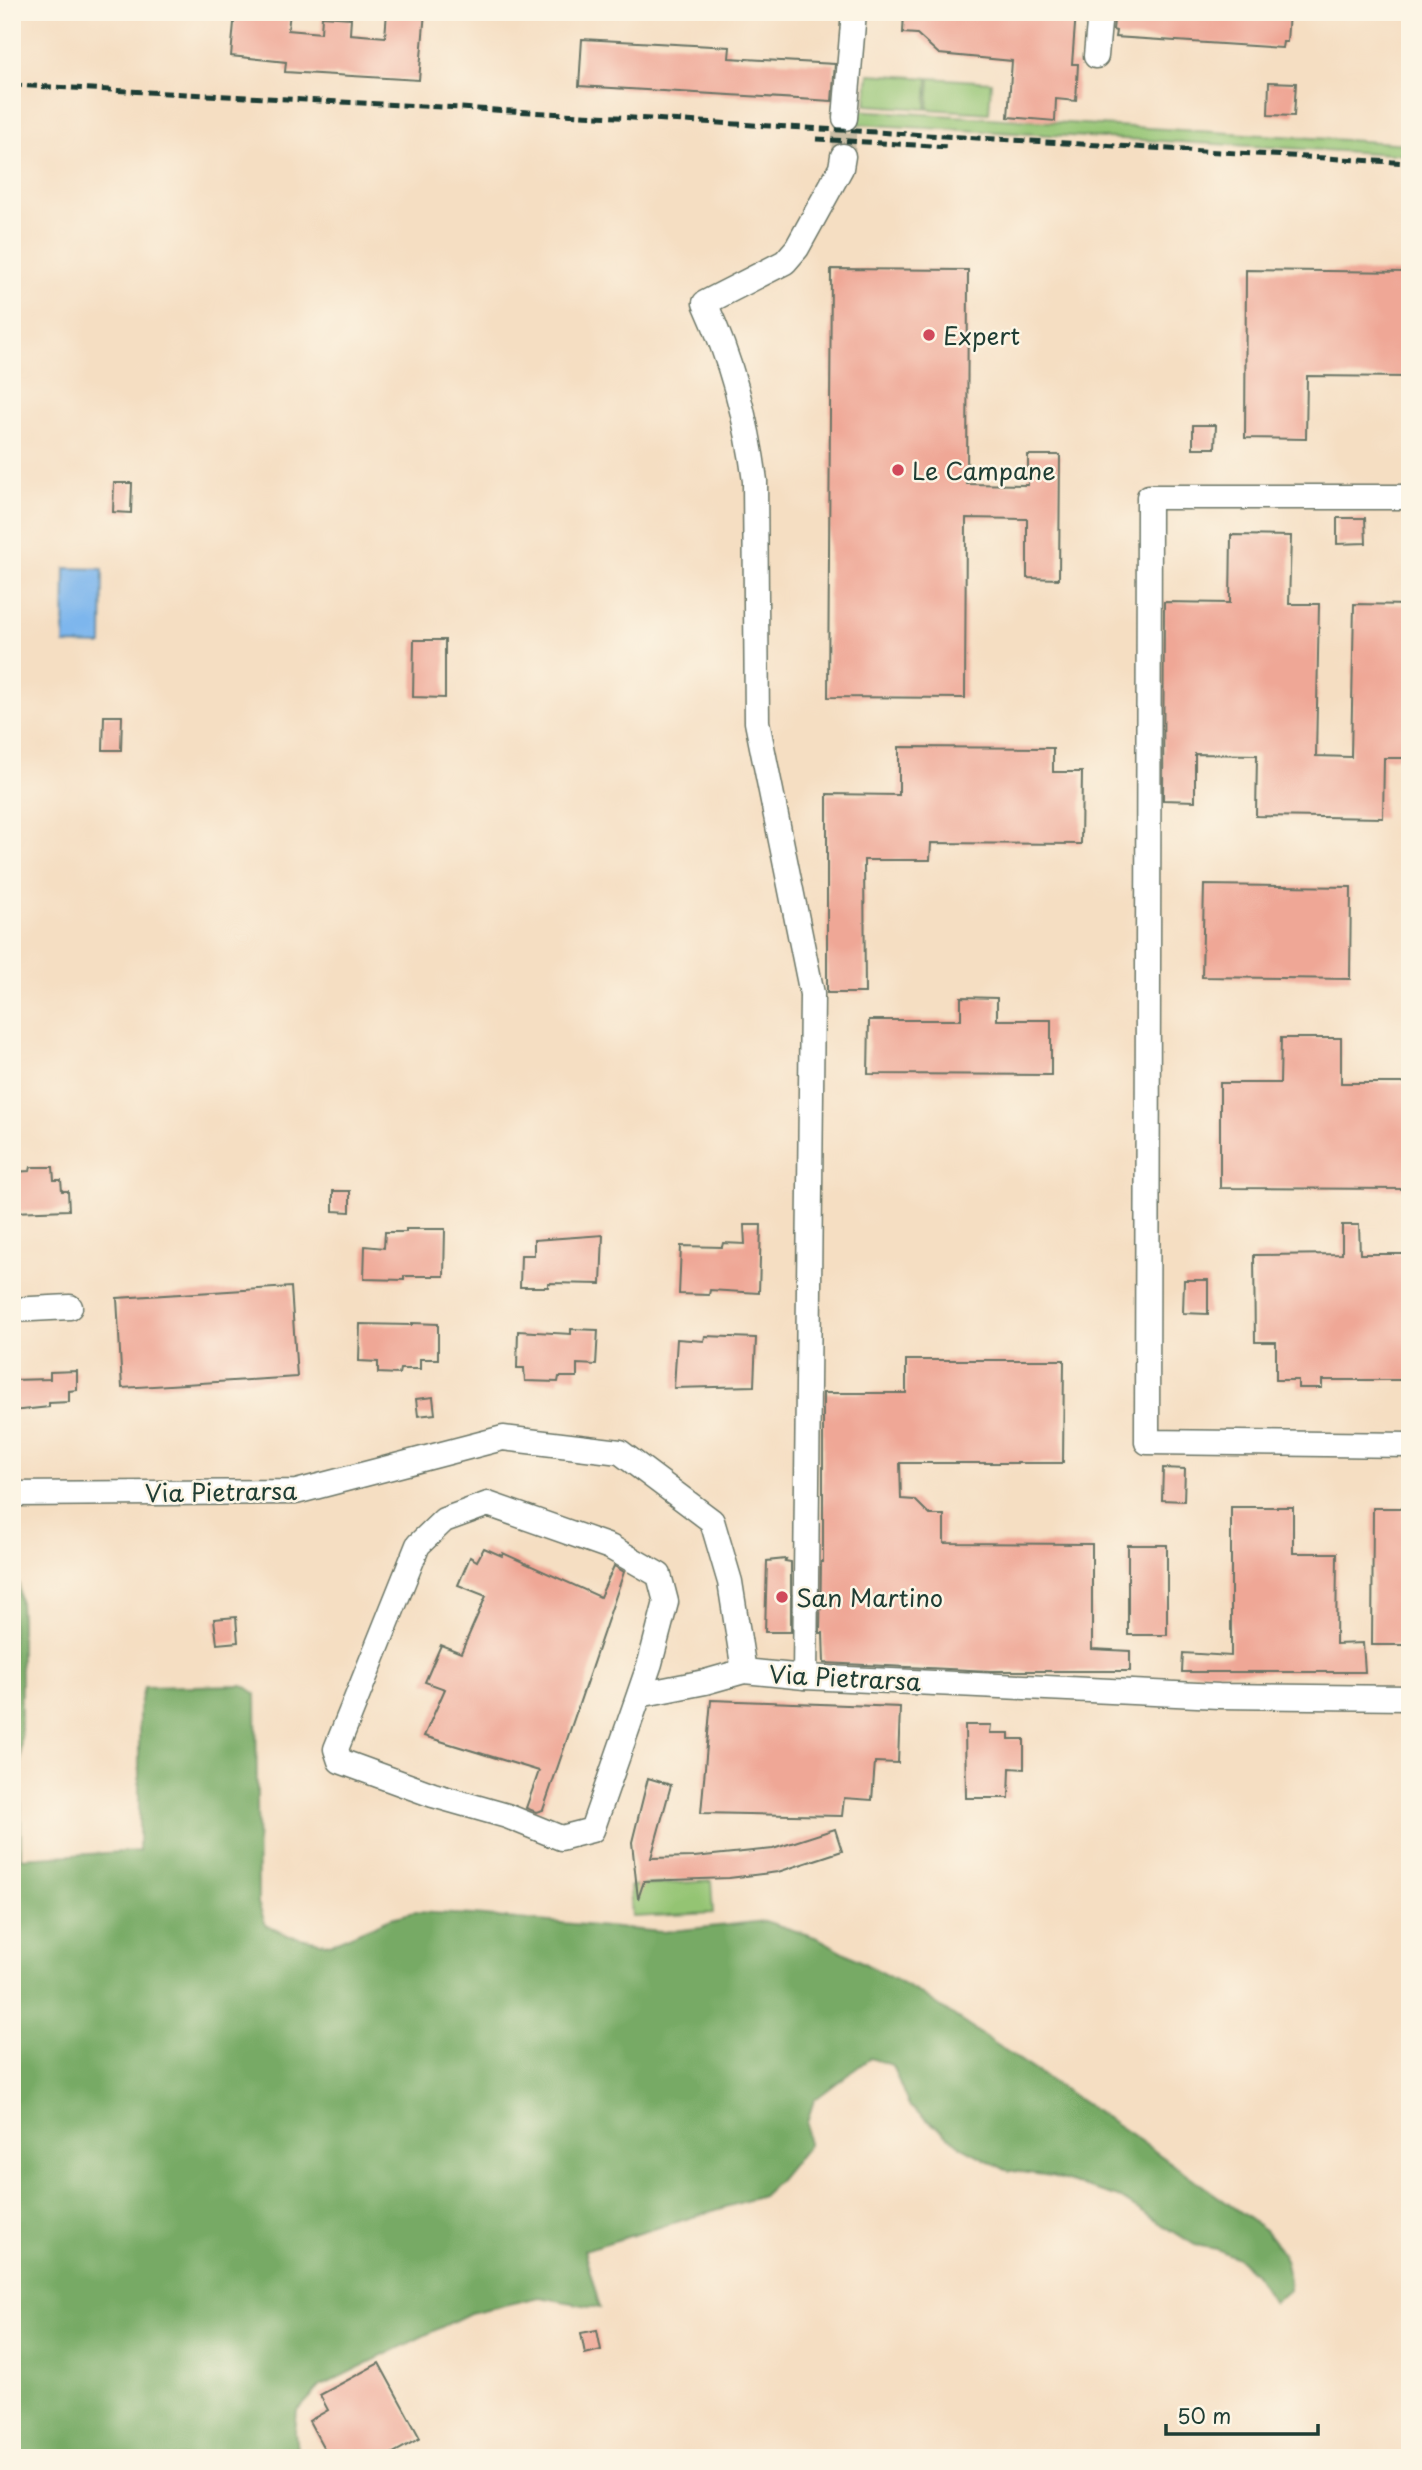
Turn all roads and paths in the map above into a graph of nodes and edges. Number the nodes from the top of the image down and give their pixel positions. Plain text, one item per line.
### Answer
1 (854, 12) edge
2 (1100, 12) edge
3 (1096, 56) dead end
4 (845, 118) tunnel mouth
5 (843, 156) tunnel mouth
6 (1410, 496) edge
7 (70, 1307) dead end
8 (12, 1310) edge
9 (1410, 1445) edge
10 (12, 1493) edge
11 (744, 1671) junction
12 (805, 1677) junction
13 (639, 1695) junction
14 (1410, 1698) edge

1 - 4 street
2 - 3 street
5 - 12 street
6 - 9 street
7 - 8 street
10 - 11 street, Via Pietrarsa
11 - 12 street, Via Pietrarsa
11 - 13 street
12 - 14 street, Via Pietrarsa
13 - 13 street

